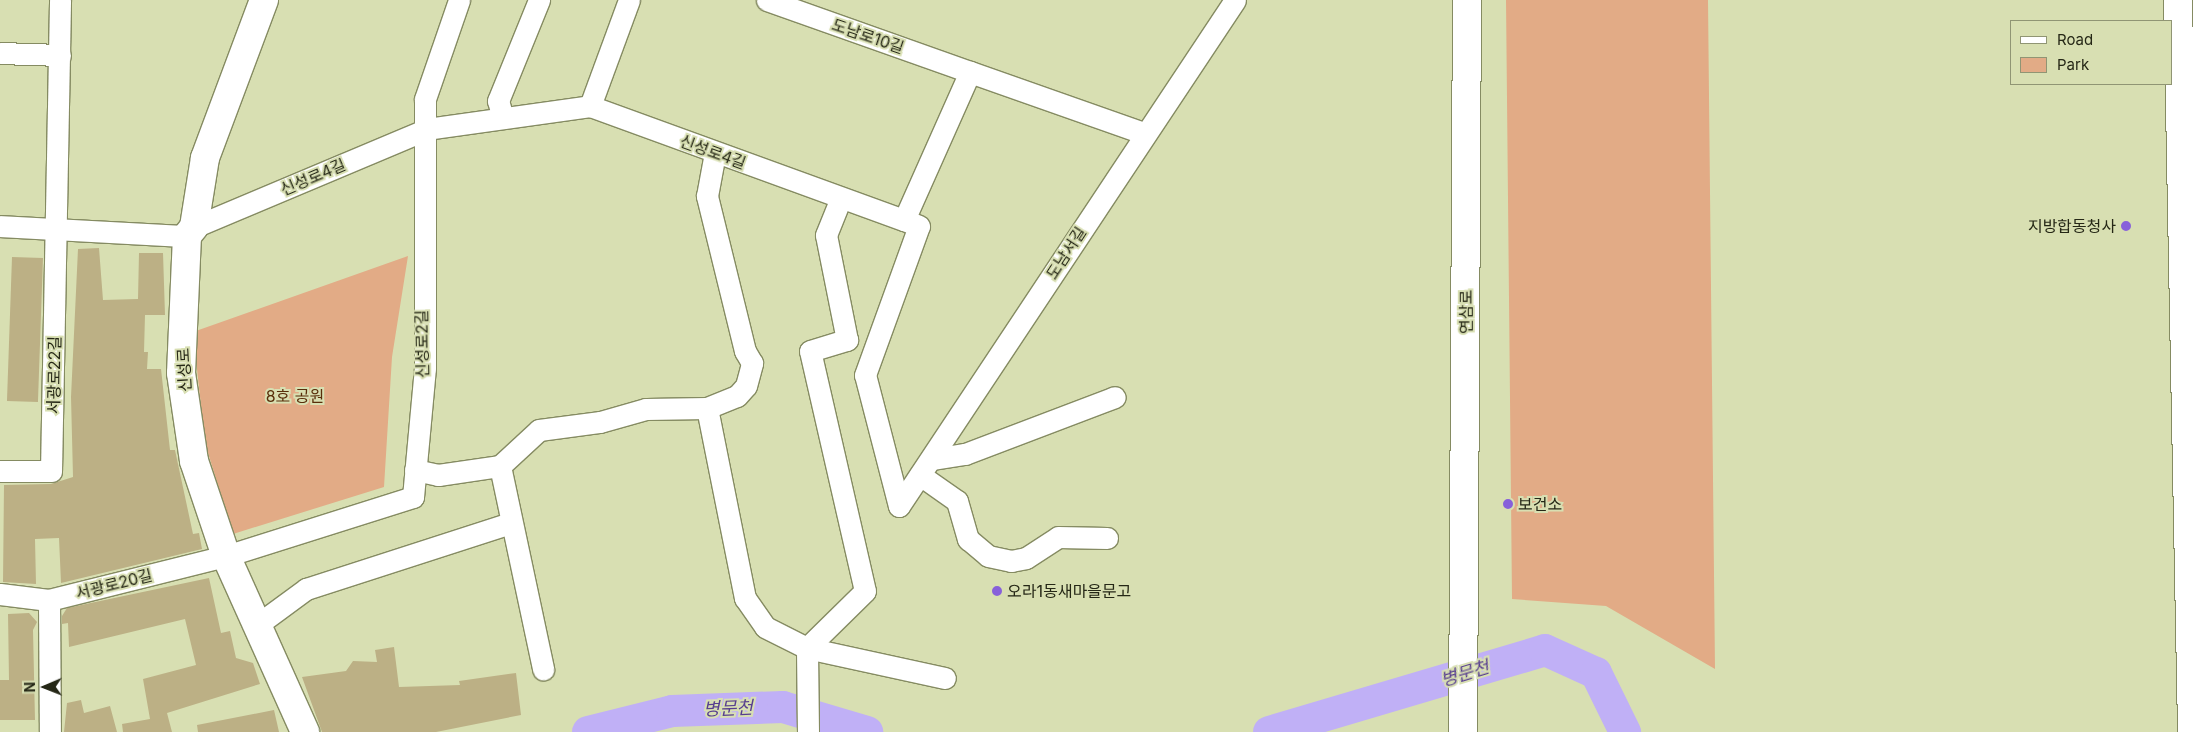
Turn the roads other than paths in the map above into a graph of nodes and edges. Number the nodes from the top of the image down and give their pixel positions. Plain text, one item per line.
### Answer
1 (60, 0) edge
2 (264, 0) edge
3 (459, 0) edge
4 (539, 0) edge
5 (629, 0) edge
6 (767, 0) edge
7 (1235, 0) edge
8 (1467, 0) edge
9 (2178, 0) edge
10 (0, 53) edge
11 (60, 55) junction
12 (970, 72) junction
13 (590, 106) junction
14 (503, 118) junction
15 (427, 129) junction
16 (1143, 133) junction
17 (715, 152) junction
18 (841, 198) junction
19 (904, 220) junction
20 (0, 226) edge
21 (57, 228) junction
22 (191, 232) junction
23 (2189, 319) edge
24 (1115, 397) dead end
25 (707, 408) junction
26 (500, 466) junction
27 (927, 467) junction
28 (415, 470) junction
29 (0, 471) edge
30 (510, 523) junction
31 (1107, 538) dead end
32 (226, 556) junction
33 (0, 594) edge
34 (49, 600) junction
35 (257, 625) junction
36 (807, 648) junction
37 (543, 669) dead end
38 (944, 678) dead end
39 (1463, 720) edge
40 (50, 732) edge
41 (305, 732) edge
42 (808, 732) edge
43 (2192, 732) edge

1 - 11 street, 서광로22길
2 - 22 main road, 신성로
3 - 15 street, 신성로2길
4 - 14 street
5 - 13 street
6 - 12 street, 도남로10길
7 - 16 street, 도남서길
8 - 39 main road, 연삼로
9 - 23 main road
10 - 11 street
11 - 21 street, 서광로22길
12 - 16 street
12 - 19 street
13 - 14 street, 신성로4길
13 - 17 street, 신성로4길
14 - 15 street, 신성로4길
15 - 22 street, 신성로4길
15 - 28 street, 신성로2길
16 - 27 street, 도남서길
17 - 18 street, 신성로4길
17 - 25 street
18 - 19 street, 신성로4길
18 - 36 street
19 - 27 street, 도남서길
20 - 21 street
21 - 22 street
21 - 29 street, 서광로22길
22 - 32 main road, 신성로
23 - 43 main road
24 - 27 street
25 - 26 street
25 - 36 street
26 - 28 street
26 - 30 street
27 - 31 street
28 - 32 street, 신성로2길
30 - 35 street
30 - 37 street
32 - 34 street, 서광로20길
32 - 35 main road, 신성로
33 - 34 street, 서광로20길
34 - 40 street
35 - 41 main road, 신성로
36 - 38 street
36 - 42 street

